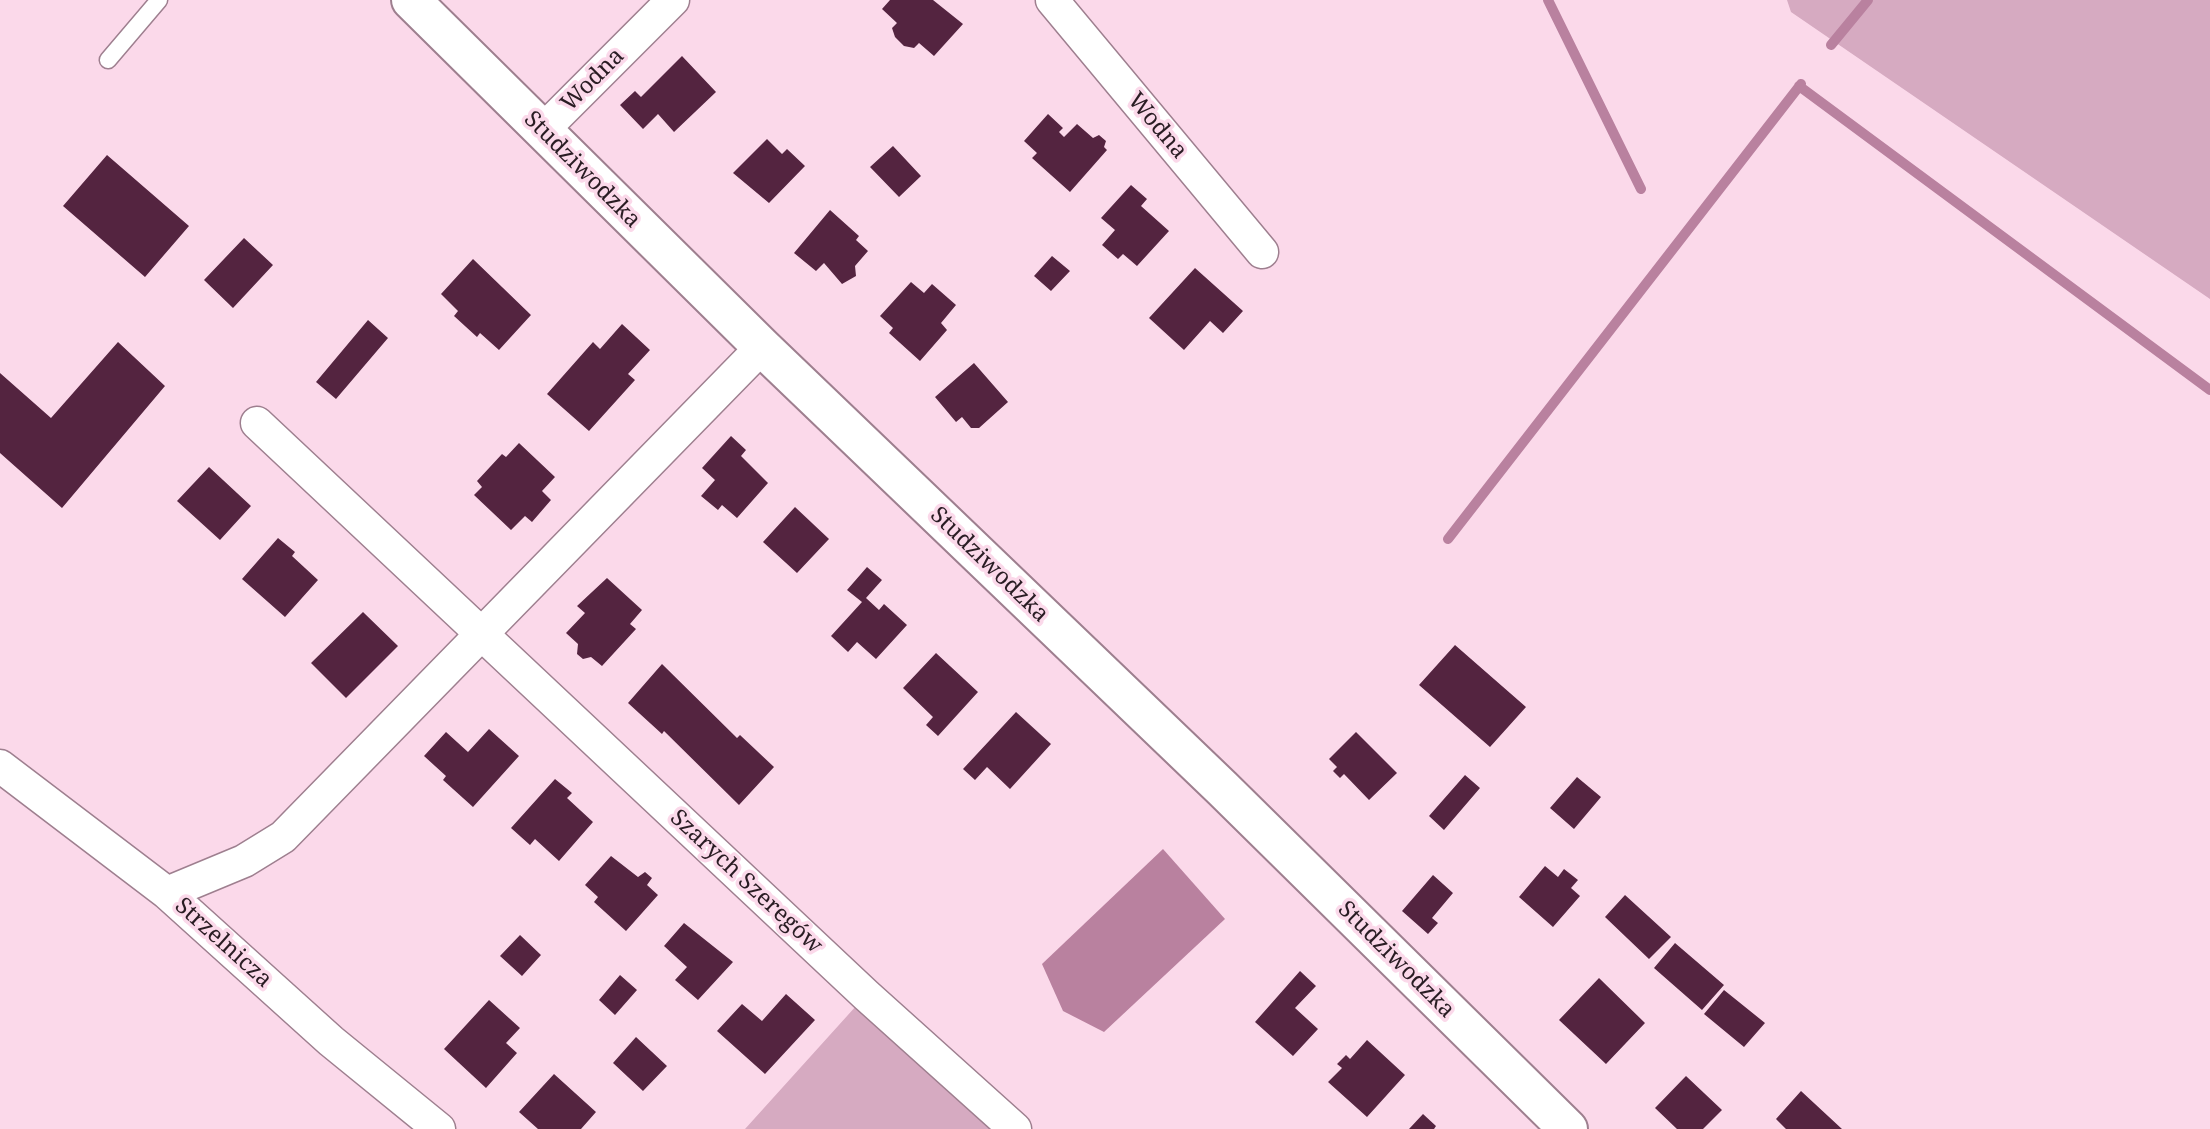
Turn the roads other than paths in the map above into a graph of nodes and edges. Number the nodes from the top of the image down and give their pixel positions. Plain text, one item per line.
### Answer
1 (159, 0) edge
2 (411, 0) edge
3 (673, 0) edge
4 (1052, 0) edge
5 (108, 60) dead end
6 (542, 131) junction
7 (1262, 252) dead end
8 (762, 348) junction
9 (257, 423) dead end
10 (481, 632) junction
11 (0, 766) edge
12 (167, 893) junction
13 (439, 1129) edge
14 (1014, 1129) edge
15 (1568, 1129) edge

1 - 5 lane
2 - 6 street, Studziwodzka
3 - 6 street, Wodna
4 - 7 street, Wodna
6 - 8 street, Studziwodzka
8 - 10 street
8 - 15 street, Studziwodzka
9 - 10 street, Szarych Szeregów
10 - 12 street
10 - 14 street, Szarych Szeregów
11 - 12 street, Strzelnicza
12 - 13 street, Strzelnicza

